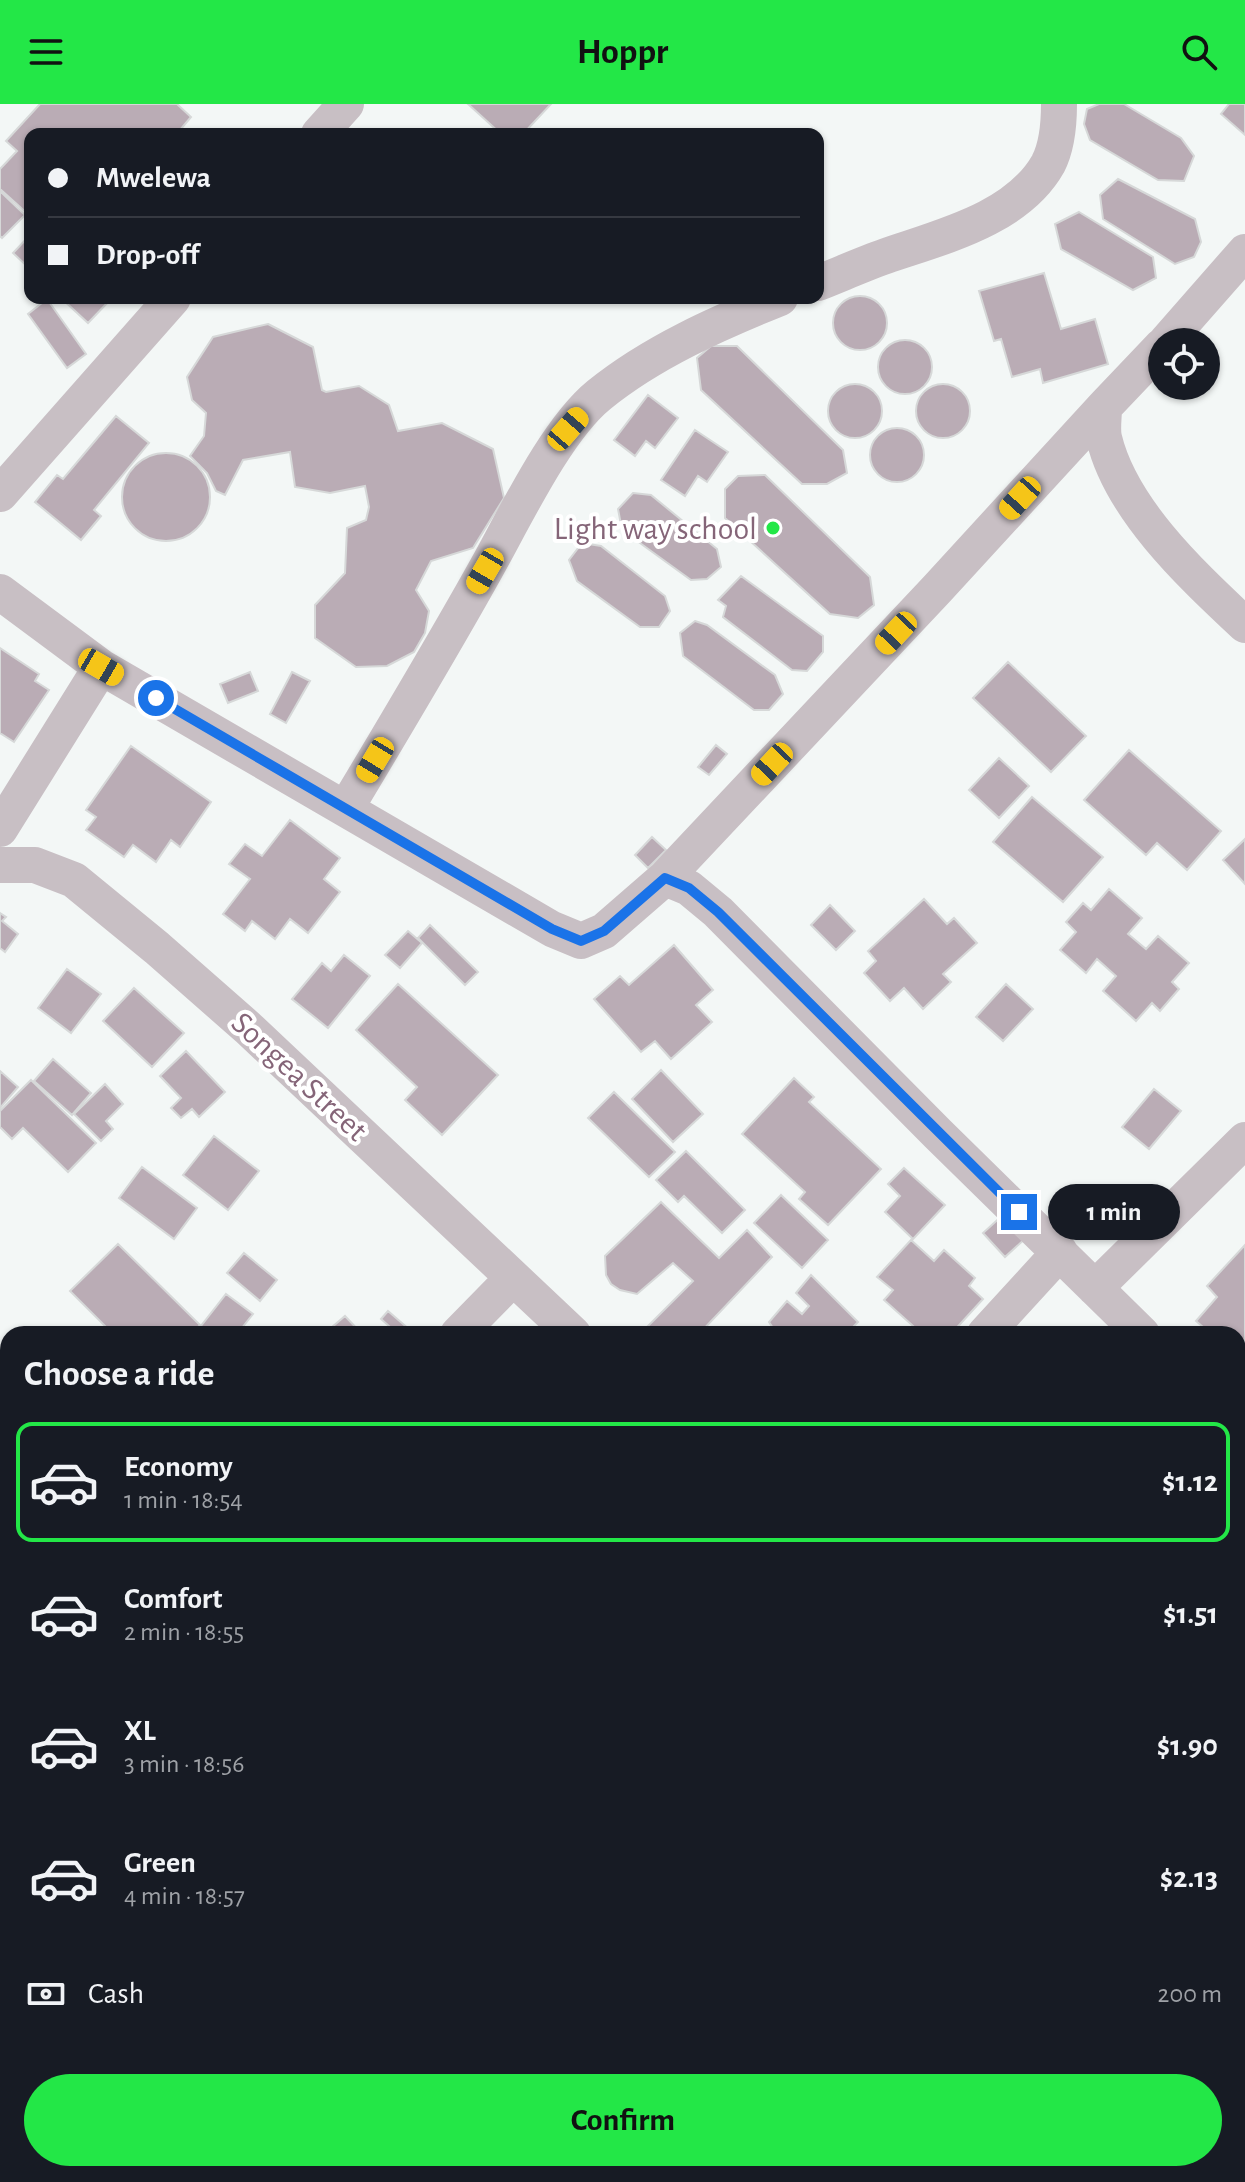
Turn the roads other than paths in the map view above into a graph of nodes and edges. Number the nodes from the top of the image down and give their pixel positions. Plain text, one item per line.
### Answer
1 (346, 104) edge
2 (1059, 104) edge
3 (324, 128) edge
4 (1245, 252) edge
5 (824, 281) edge
6 (168, 304) edge
7 (765, 304) edge
8 (1178, 328) edge
9 (1148, 361) edge
10 (1104, 407) junction
11 (0, 494) edge
12 (0, 592) edge
13 (1245, 625) edge
14 (101, 667) junction
15 (346, 808) junction
16 (0, 829) edge
17 (0, 865) edge
18 (665, 878) junction
19 (1245, 1140) edge
20 (1060, 1252) junction
21 (513, 1278) junction
22 (1095, 1288) junction
23 (466, 1326) edge
24 (564, 1326) edge
25 (992, 1326) edge
26 (1134, 1326) edge

1 - 3 street
2 - 5 street
4 - 8 street
6 - 11 street
7 - 15 street
9 - 10 street
10 - 13 street
10 - 18 street
12 - 14 street
14 - 15 street
14 - 16 street
15 - 18 street
17 - 21 street, Songea Street
18 - 20 street
19 - 22 street
20 - 22 street
20 - 25 street
21 - 23 street
21 - 24 street, Songea Street
22 - 26 street

